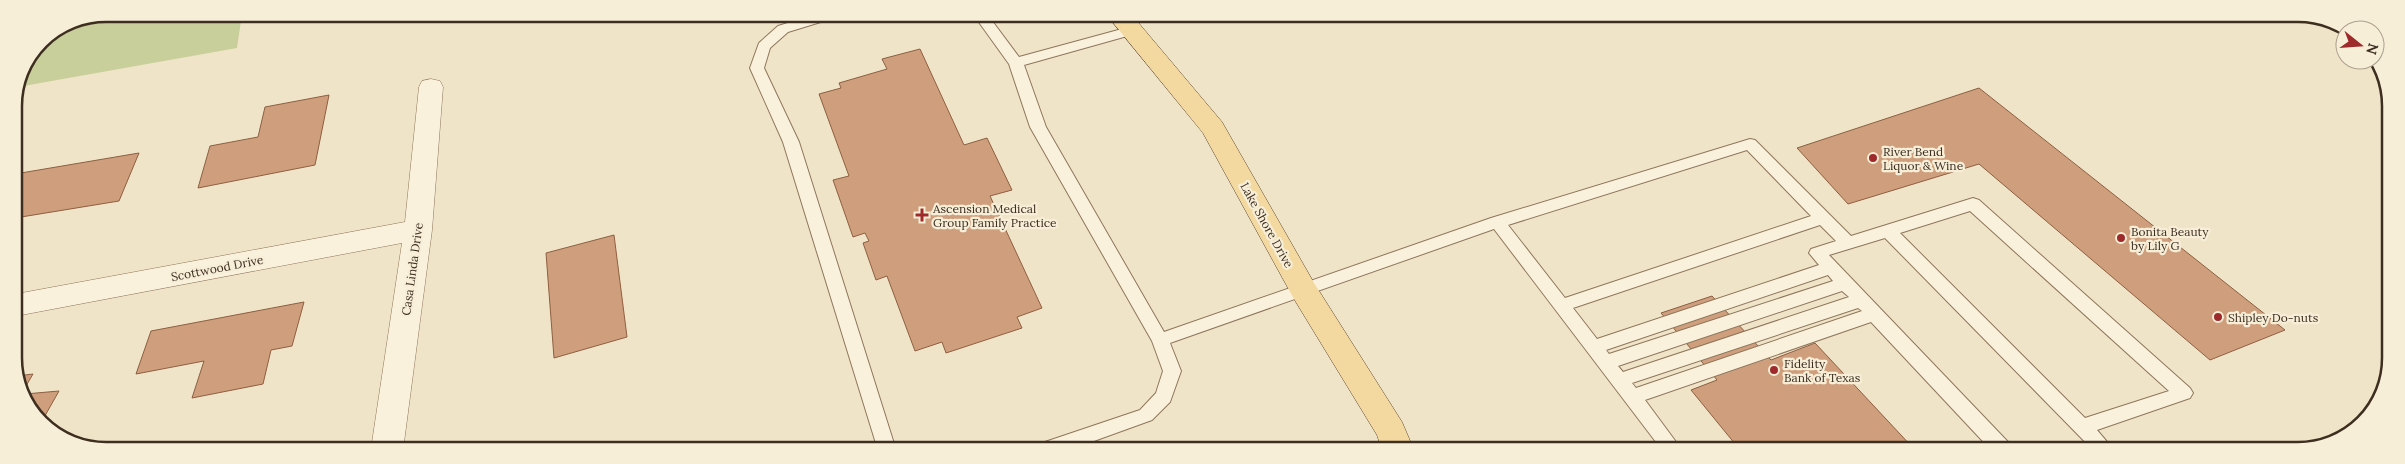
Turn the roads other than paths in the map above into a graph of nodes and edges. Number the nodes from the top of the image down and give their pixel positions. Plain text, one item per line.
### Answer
1 (806, 22) edge
2 (986, 22) edge
3 (1125, 22) edge
4 (1016, 64) junction
5 (431, 87) dead end
6 (1822, 218) junction
7 (1497, 222) junction
8 (418, 230) junction
9 (1888, 231) junction
10 (1848, 243) junction
11 (1830, 268) junction
12 (1846, 284) junction
13 (1304, 291) junction
14 (1861, 300) junction
15 (22, 304) edge
16 (1561, 306) junction
17 (1874, 314) junction
18 (1160, 340) junction
19 (1593, 347) junction
20 (1605, 363) junction
21 (1619, 380) junction
22 (1632, 397) junction
23 (2082, 427) junction
24 (388, 442) edge
25 (885, 442) edge
26 (1068, 442) edge
27 (1399, 442) edge
28 (1667, 442) edge
29 (1995, 442) edge
30 (2097, 442) edge

1 - 25 lane
2 - 4 lane
3 - 4 lane
3 - 13 main road, Lake Shore Drive
4 - 18 lane
5 - 8 street, Casa Linda Drive
6 - 7 lane
6 - 10 lane
6 - 16 lane
7 - 13 lane
7 - 16 lane
8 - 15 street, Scottwood Drive
8 - 24 street, Casa Linda Drive
9 - 10 lane
9 - 23 lane
9 - 23 lane
10 - 11 lane
11 - 12 lane
11 - 19 lane
12 - 14 lane
12 - 20 lane
13 - 18 lane
13 - 27 main road, Lake Shore Drive
14 - 17 lane
14 - 21 lane
16 - 19 lane
17 - 22 lane
17 - 29 lane
18 - 26 lane
19 - 20 lane
20 - 21 lane
21 - 22 lane
22 - 28 lane
23 - 30 lane

